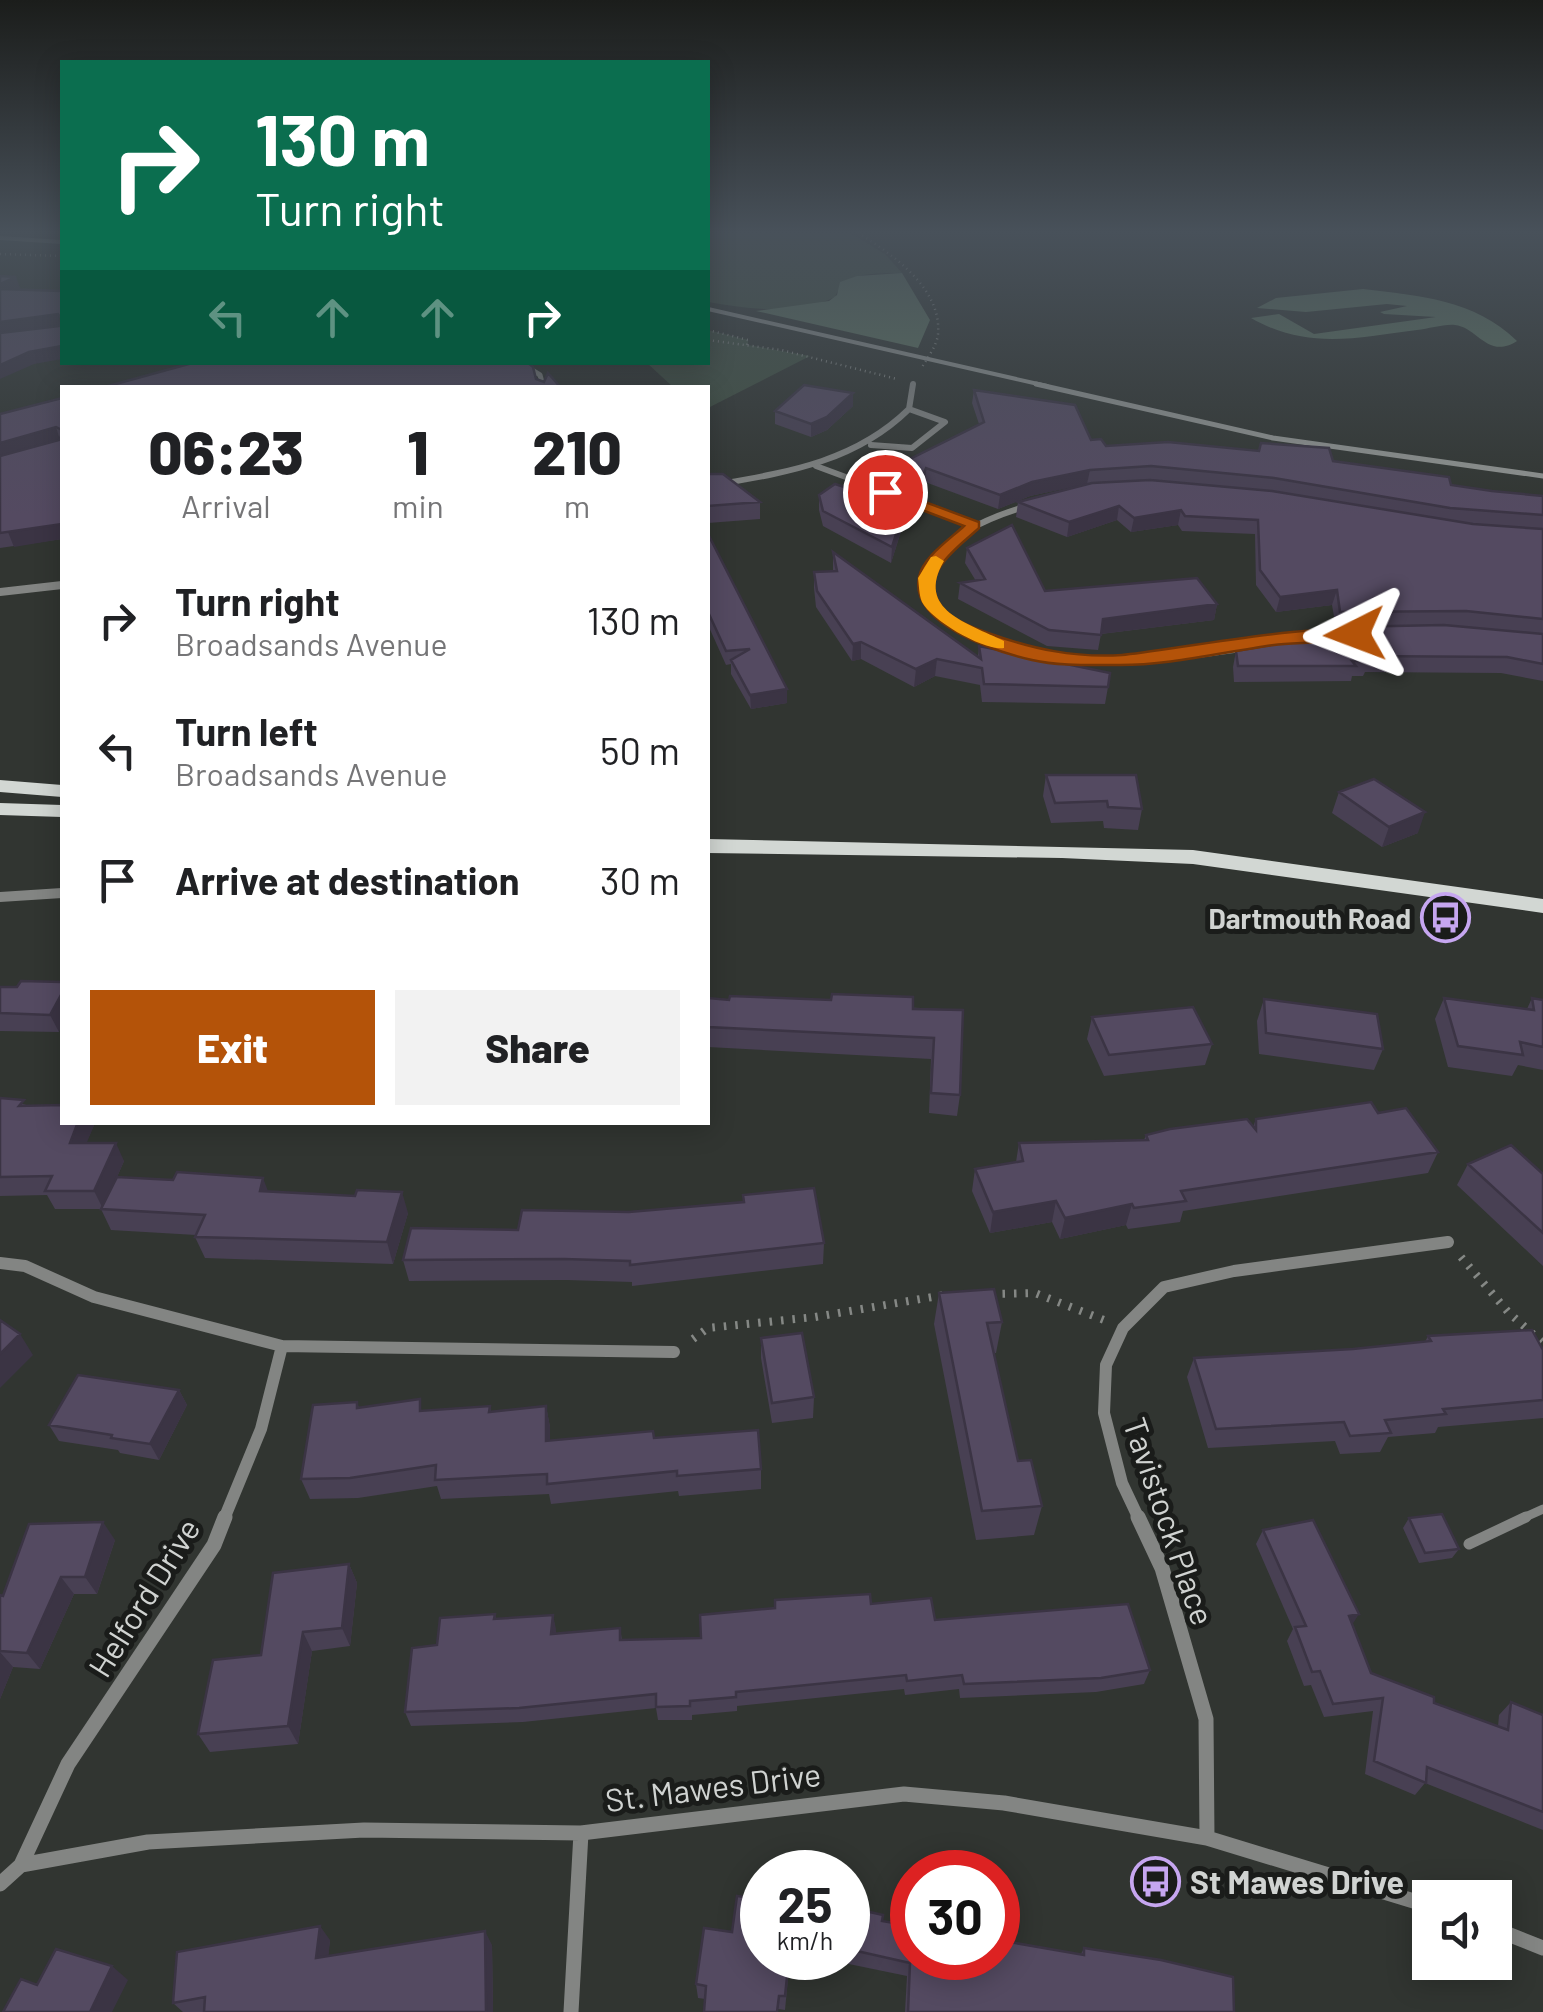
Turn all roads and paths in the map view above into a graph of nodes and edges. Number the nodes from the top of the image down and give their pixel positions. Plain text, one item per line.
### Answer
1 (936, 327) edge
2 (710, 330) edge
3 (710, 340) edge
4 (747, 345) junction
5 (524, 365) edge
6 (914, 383) junction
7 (542, 385) edge
8 (909, 408) junction
9 (871, 445) junction
10 (815, 466) junction
11 (710, 486) edge
12 (877, 489) edge
13 (892, 494) edge
14 (1030, 505) edge
15 (974, 525) junction
16 (60, 586) edge
17 (0, 592) edge
18 (1350, 634) edge
19 (0, 786) edge
20 (60, 791) edge
21 (0, 809) edge
22 (60, 810) edge
23 (710, 846) edge
24 (60, 892) edge
25 (0, 896) edge
26 (1543, 906) edge
27 (1448, 1242) joint
28 (0, 1263) edge
29 (980, 1294) edge
30 (961, 1295) edge
31 (1124, 1328) junction
32 (1543, 1343) edge
33 (282, 1346) junction
34 (674, 1352) joint
35 (1543, 1509) edge
36 (1469, 1544) dead end
37 (582, 1833) junction
38 (1207, 1838) junction
39 (20, 1865) junction
40 (0, 1884) edge
41 (1412, 1901) edge
42 (1512, 1936) edge
43 (1543, 1948) edge
44 (571, 2012) edge

1 - 6 path
2 - 4 path
3 - 4 path
4 - 6 path
5 - 7 street
6 - 8 street
8 - 9 street
8 - 9 street
9 - 10 street
10 - 11 street
10 - 12 street
13 - 15 street
14 - 15 street
15 - 18 street
16 - 17 street
19 - 20 main road
21 - 22 main road
23 - 26 main road
24 - 25 street
27 - 31 street, Tavistock Place
27 - 32 path
28 - 33 street
29 - 31 path
30 - 34 path
31 - 38 street, Tavistock Place
33 - 34 street
33 - 39 street, Helford Drive
35 - 36 lane
37 - 38 street, St. Mawes Drive
37 - 39 street, St. Mawes Drive
37 - 44 street
38 - 41 street, St. Mawes Drive
39 - 40 street
42 - 43 street

